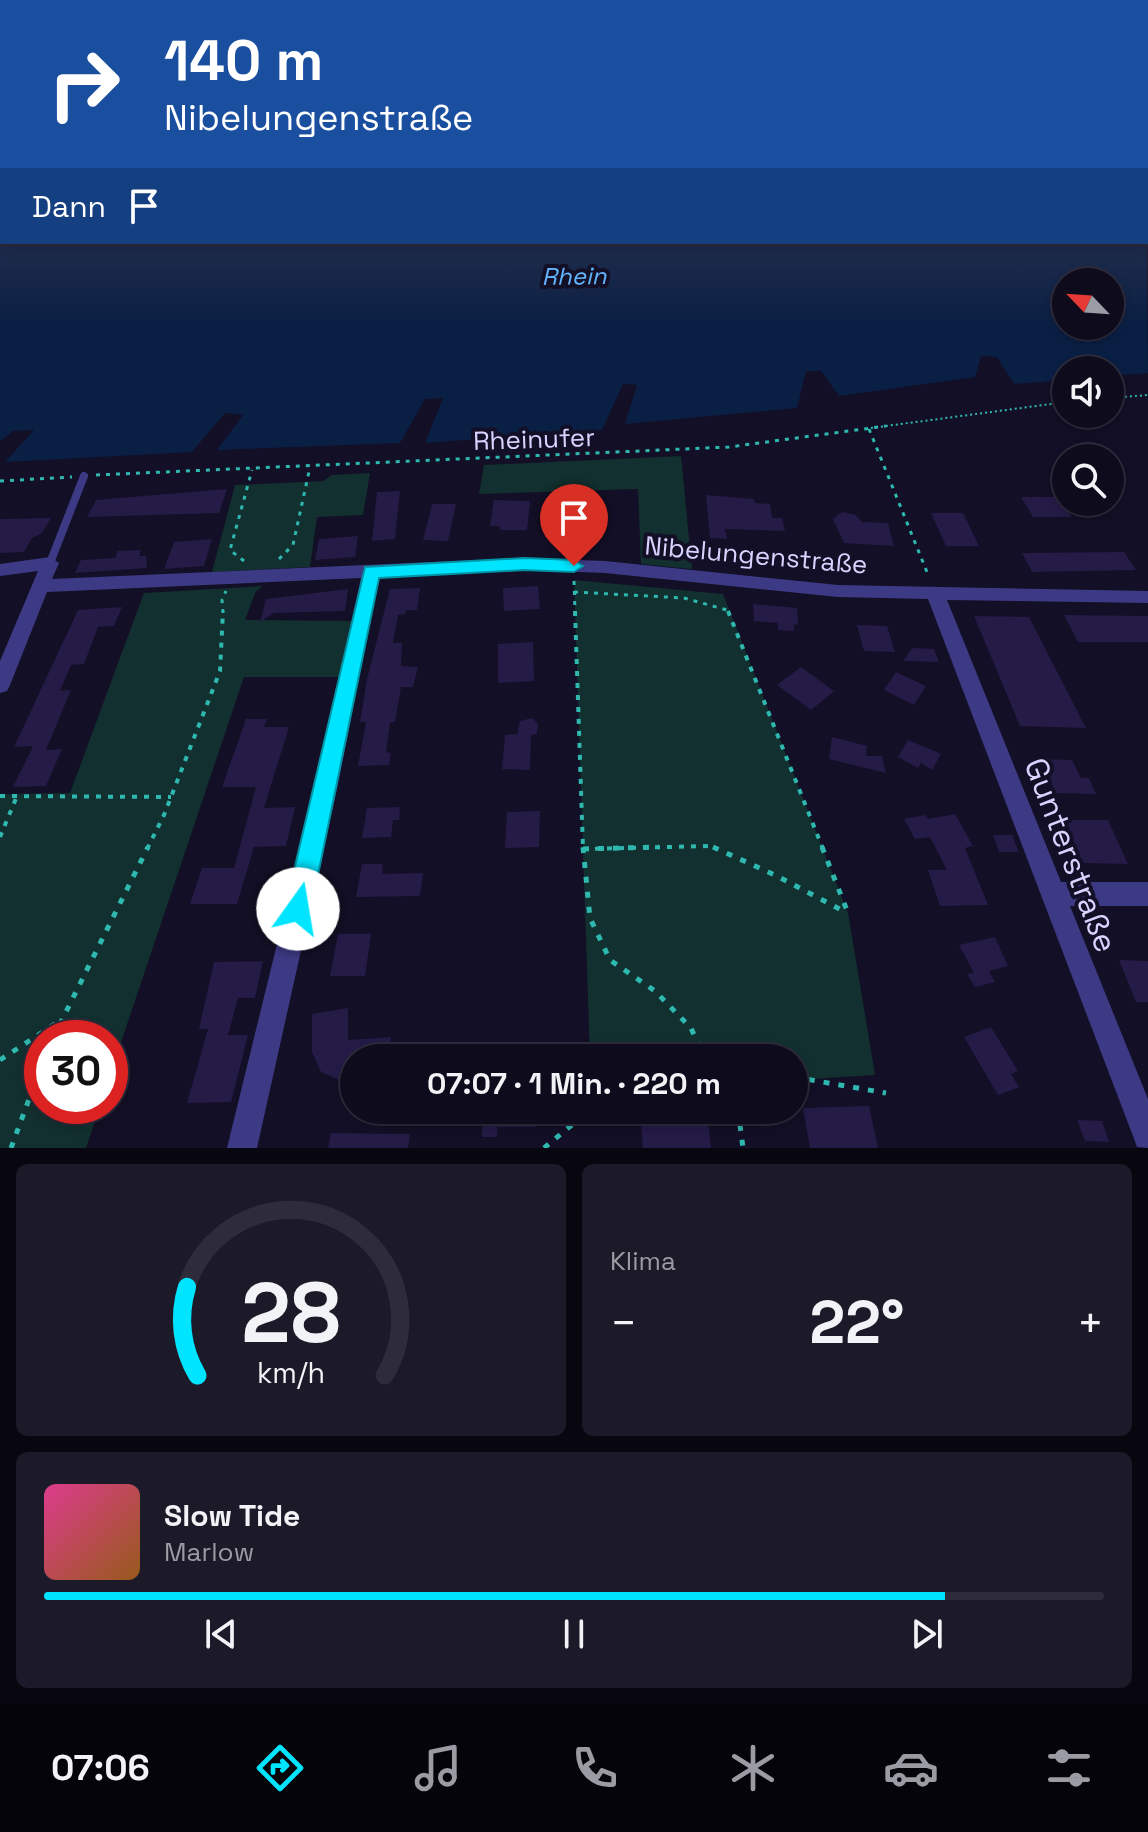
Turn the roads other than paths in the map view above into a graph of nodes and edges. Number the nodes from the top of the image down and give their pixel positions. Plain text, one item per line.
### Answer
1 (84, 476) road end
2 (50, 563) junction
3 (0, 570) edge
4 (371, 572) junction
5 (43, 586) junction
6 (936, 595) junction
7 (1148, 597) edge
8 (0, 685) edge
9 (1051, 894) junction
10 (1148, 894) edge
11 (1148, 1136) edge
12 (242, 1148) edge

1 - 2 lane
2 - 3 street
2 - 5 street
4 - 5 street, Nibelungenstraße
4 - 6 street, Nibelungenstraße
4 - 12 street
5 - 8 street
6 - 7 street, Nibelungenstraße
6 - 9 street, Gunterstraße
9 - 10 street
9 - 11 street, Gunterstraße

